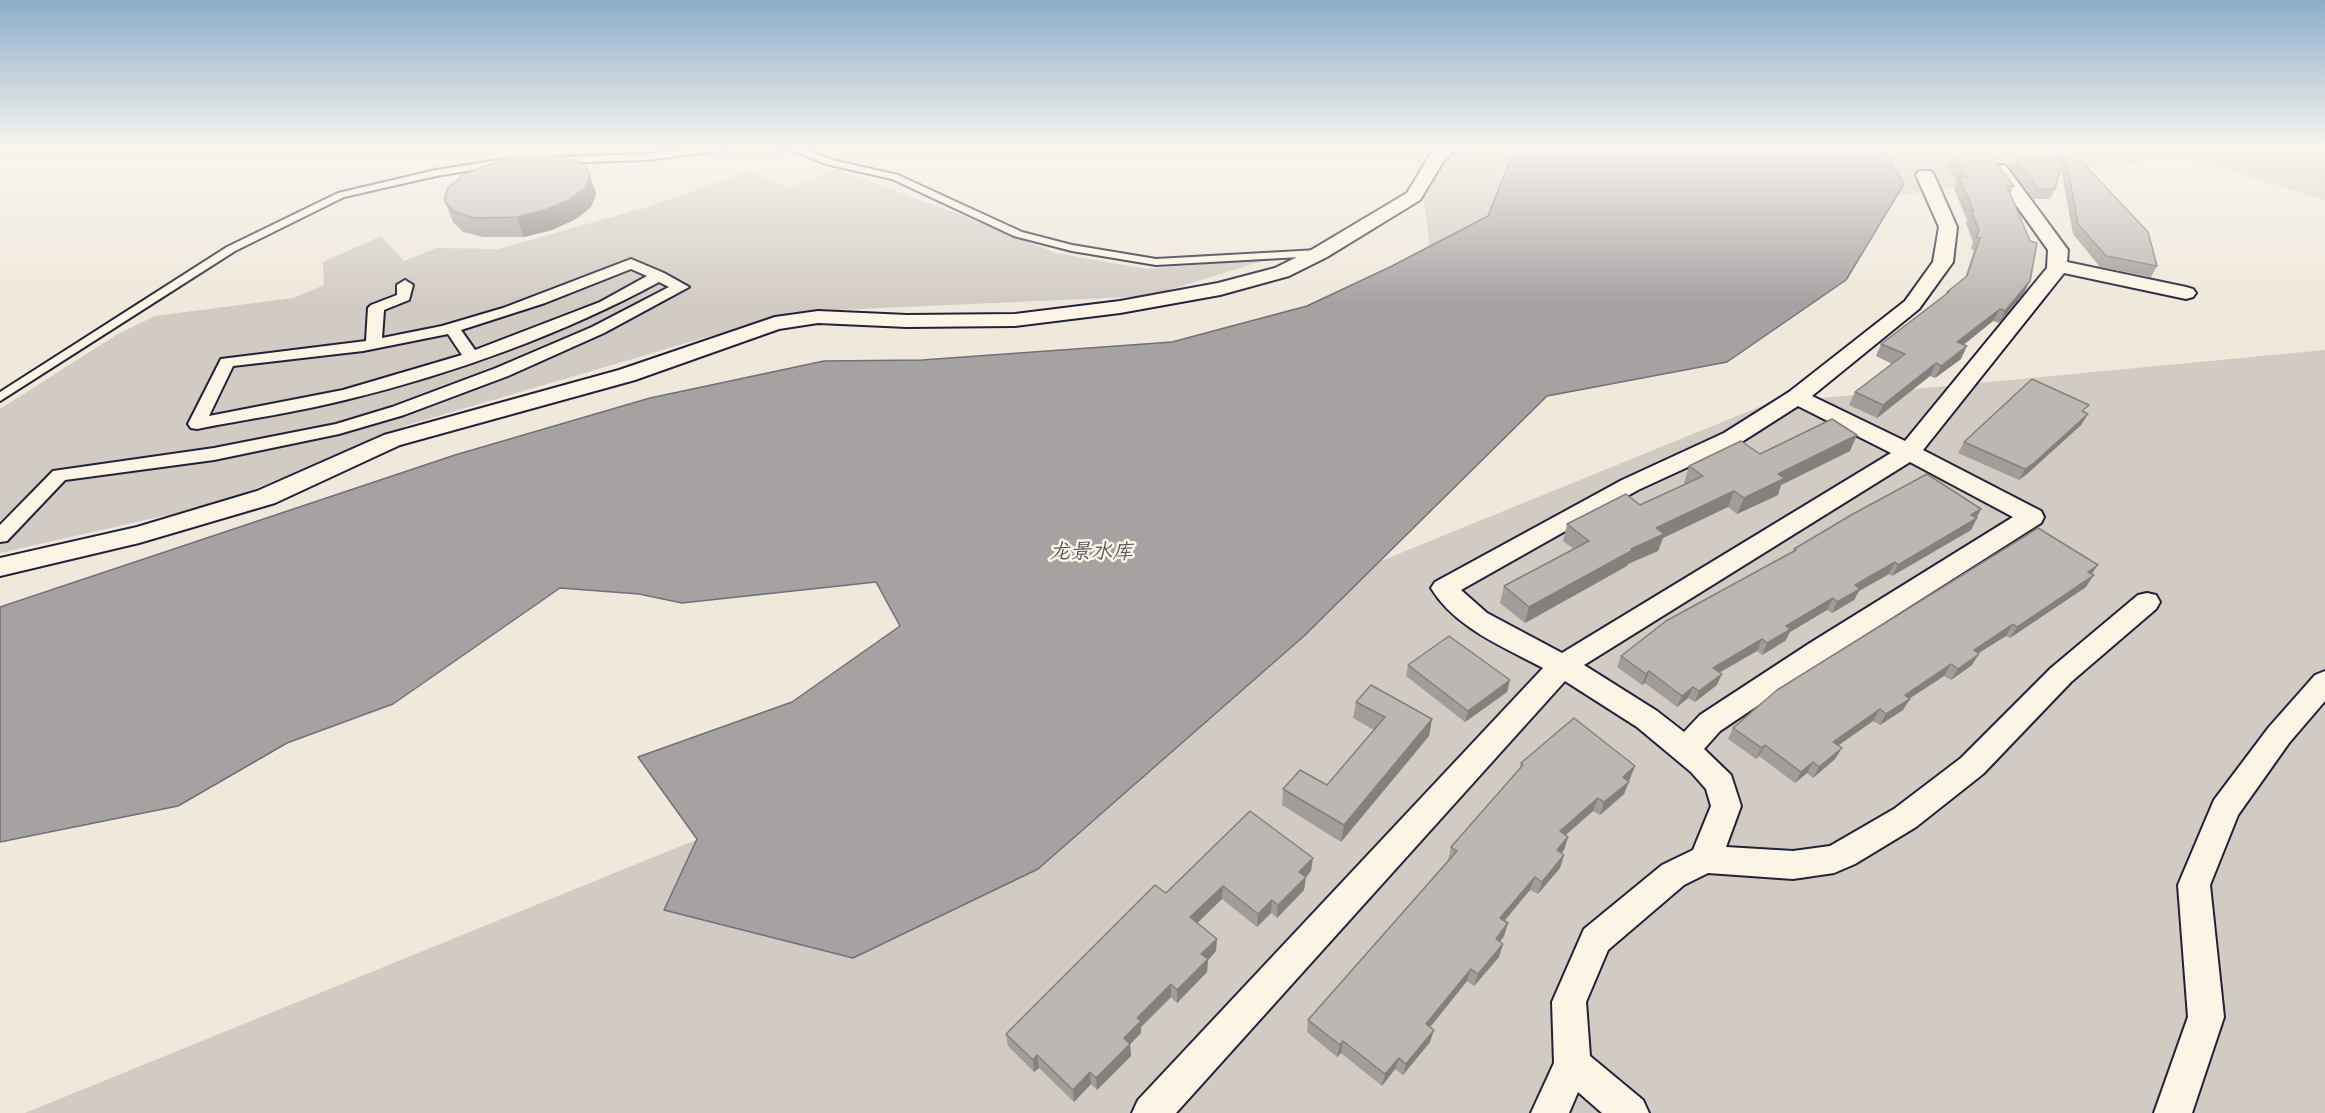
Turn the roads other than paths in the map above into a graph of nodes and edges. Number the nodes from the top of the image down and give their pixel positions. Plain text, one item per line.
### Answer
1 (333, 199) edge
2 (942, 199) edge
3 (1409, 199) edge
4 (1936, 199) edge
5 (2021, 199) edge
6 (1320, 253) junction
7 (2058, 266) junction
8 (659, 276) junction
9 (405, 285) dead end
10 (2186, 293) dead end
11 (604, 305) junction
12 (625, 317) junction
13 (452, 328) junction
14 (375, 344) junction
15 (472, 357) junction
16 (0, 397) edge
17 (1797, 397) junction
18 (273, 411) junction
19 (398, 411) junction
20 (411, 435) junction
21 (269, 443) junction
22 (1909, 452) junction
23 (0, 536) edge
24 (0, 567) edge
25 (2147, 602) dead end
26 (1562, 666) junction
27 (2325, 682) edge
28 (1685, 750) junction
29 (1705, 859) junction
30 (1572, 1064) junction
31 (1151, 1113) edge
32 (1550, 1113) edge
33 (1630, 1113) edge
34 (2173, 1113) edge

1 - 16 lane
2 - 6 lane
3 - 6 street
4 - 17 street
5 - 7 street
6 - 20 street
7 - 10 street
7 - 22 street
8 - 11 street
8 - 12 street
8 - 13 street
9 - 14 street
11 - 12 street
11 - 15 street
12 - 19 street
13 - 14 street
13 - 15 street
14 - 18 street
15 - 18 street
17 - 22 street
17 - 26 street
18 - 21 street
19 - 20 street
19 - 21 street
20 - 24 street
21 - 23 street
22 - 26 street
22 - 28 street
25 - 29 street
26 - 28 street
26 - 31 street
27 - 34 street
28 - 29 street
29 - 30 street
30 - 32 street
30 - 33 street

